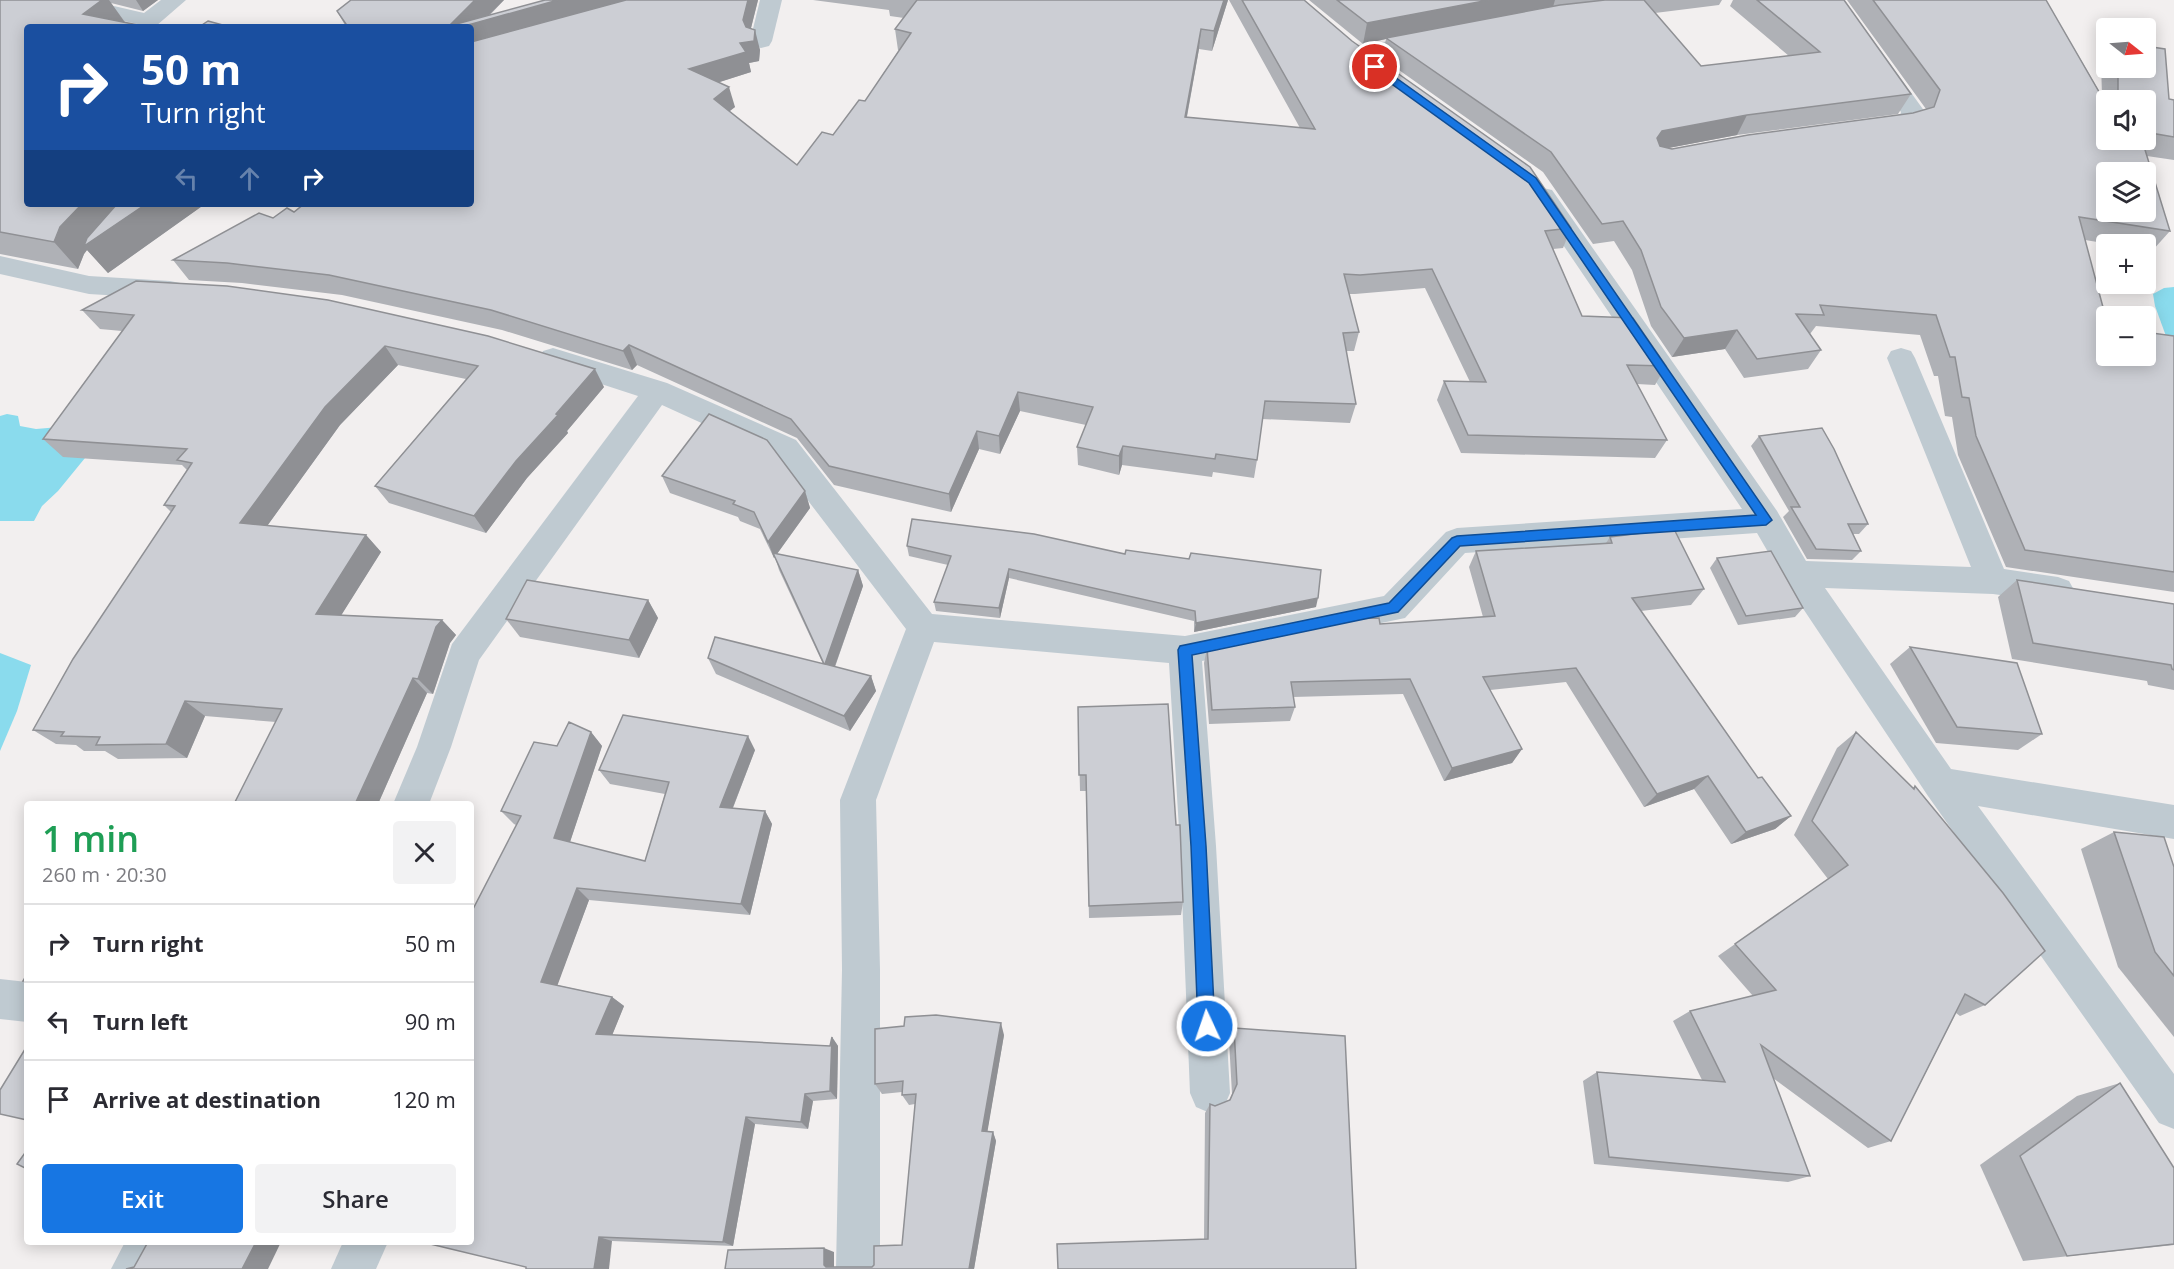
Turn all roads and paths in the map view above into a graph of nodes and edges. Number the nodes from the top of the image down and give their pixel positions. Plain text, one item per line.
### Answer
1 (60, 0) edge
2 (175, 0) edge
3 (771, 0) edge
4 (1833, 0) edge
5 (1449, 36) edge
6 (761, 41) dead end
7 (1385, 74) edge
8 (1853, 130) edge
9 (1523, 174) edge
10 (0, 264) edge
11 (195, 291) edge
12 (523, 349) edge
13 (1901, 358) dead end
14 (657, 391) junction
15 (1766, 520) junction
16 (1797, 574) junction
17 (1993, 581) junction
18 (2084, 594) edge
19 (923, 627) junction
20 (1185, 650) junction
21 (1941, 784) junction
22 (412, 801) edge
23 (2174, 822) edge
24 (0, 999) edge
25 (24, 1002) edge
26 (1210, 1093) dead end
27 (2174, 1108) edge
28 (149, 1245) edge
29 (365, 1245) edge
30 (133, 1269) edge
31 (353, 1269) edge
32 (858, 1269) edge

1 - 2 street
3 - 6 street
4 - 8 street
5 - 7 street
9 - 15 street
10 - 11 street
12 - 14 street
13 - 17 street
14 - 19 street
14 - 22 street
15 - 16 street
15 - 20 street
16 - 17 street
16 - 21 street
17 - 18 street
19 - 20 street
19 - 32 street
20 - 26 street
21 - 23 street
21 - 27 street
24 - 25 street
28 - 30 street
29 - 31 street

